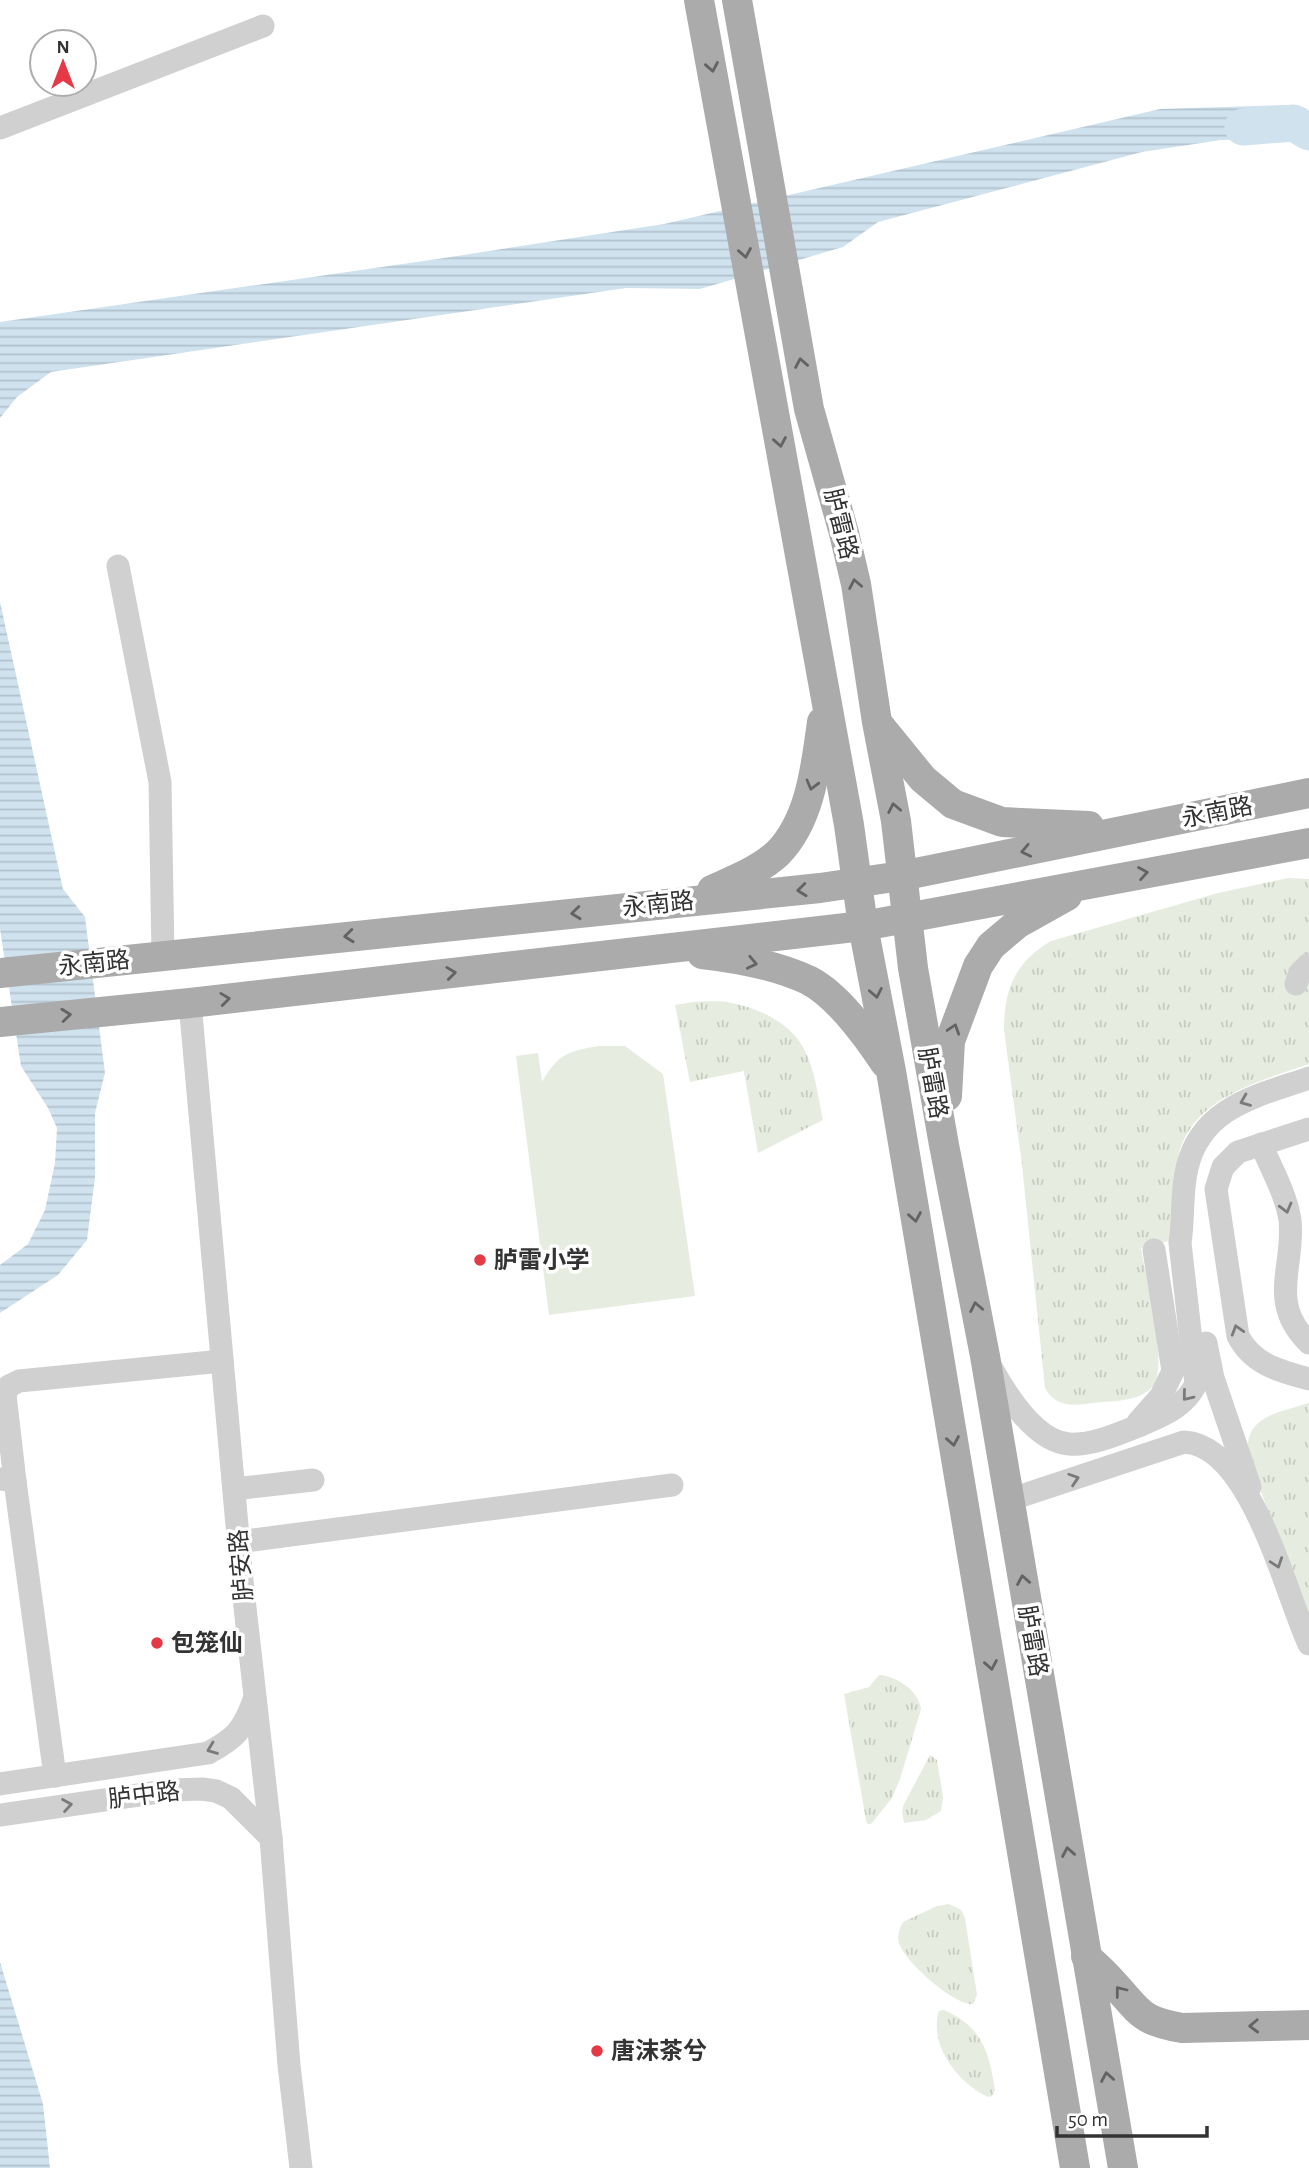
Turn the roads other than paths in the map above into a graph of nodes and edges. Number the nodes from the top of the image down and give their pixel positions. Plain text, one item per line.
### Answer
1 (699, 0) edge
2 (737, 0) edge
3 (263, 26) dead end
4 (0, 128) edge
5 (118, 566) dead end
6 (826, 694) junction
7 (877, 722) junction
8 (1309, 793) edge
9 (1135, 828) junction
10 (1309, 844) edge
11 (901, 876) junction
12 (1098, 881) junction
13 (857, 882) junction
14 (688, 901) junction
15 (907, 917) junction
16 (863, 926) junction
17 (660, 949) junction
18 (163, 956) junction
19 (1309, 964) edge
20 (0, 973) edge
21 (1296, 984) dead end
22 (190, 1003) junction
23 (0, 1022) edge
24 (891, 1071) junction
25 (1309, 1078) edge
26 (1309, 1129) edge
27 (1261, 1144) junction
28 (944, 1146) junction
29 (1183, 1223) junction
30 (1154, 1250) dead end
31 (1309, 1343) edge
32 (985, 1356) junction
33 (222, 1361) junction
34 (1309, 1379) edge
35 (1131, 1429) junction
36 (7, 1480) edge
37 (313, 1480) dead end
38 (672, 1485) dead end
39 (234, 1489) junction
40 (1009, 1500) junction
41 (1261, 1520) junction
42 (238, 1542) junction
43 (1309, 1644) edge
44 (254, 1700) junction
45 (55, 1776) junction
46 (0, 1784) edge
47 (0, 1815) edge
48 (271, 1838) junction
49 (1086, 1956) junction
50 (1309, 2025) edge
51 (301, 2168) edge
52 (1075, 2168) edge
53 (1123, 2168) edge

1 -> 6 main road, 胪雷路
7 -> 2 main road, 胪雷路
3 - 4 street
5 - 18 street
6 - 13 main road, 胪雷路
6 -> 14 main road
7 - 9 main road
11 -> 7 main road, 胪雷路
8 - 9 main road, 永南路
9 -> 11 main road, 永南路
12 -> 10 main road
11 - 13 main road, 永南路
11 - 15 main road, 胪雷路
12 - 15 main road
28 -> 12 main road
13 -> 14 main road, 永南路
13 - 16 main road, 胪雷路
14 -> 18 main road, 永南路
15 - 16 main road
15 - 28 main road, 胪雷路
16 - 17 main road
16 -> 24 main road, 胪雷路
22 -> 17 main road
17 -> 24 main road
18 - 20 main road, 永南路
19 - 21 street
23 -> 22 main road
22 - 33 street, 胪安路
24 -> 52 main road, 胪雷路
25 -> 29 street
26 - 27 street
27 -> 31 street
34 -> 27 street
32 -> 28 main road, 胪雷路
29 -> 35 street
29 - 41 street
30 - 35 street
32 - 35 street
32 - 40 main road, 胪雷路
33 - 36 street
33 - 39 street, 胪安路
36 - 45 street
37 - 39 street
38 - 42 street
39 - 42 street, 胪安路
40 -> 41 street
49 -> 40 main road, 胪雷路
41 -> 43 street
42 - 44 street, 胪安路
44 -> 45 street, 胪中路
44 - 48 street, 胪安路
45 - 46 street, 胪中路
47 -> 48 street, 胪中路
48 - 51 street, 胪安路
50 -> 49 main road
53 -> 49 main road, 胪雷路

